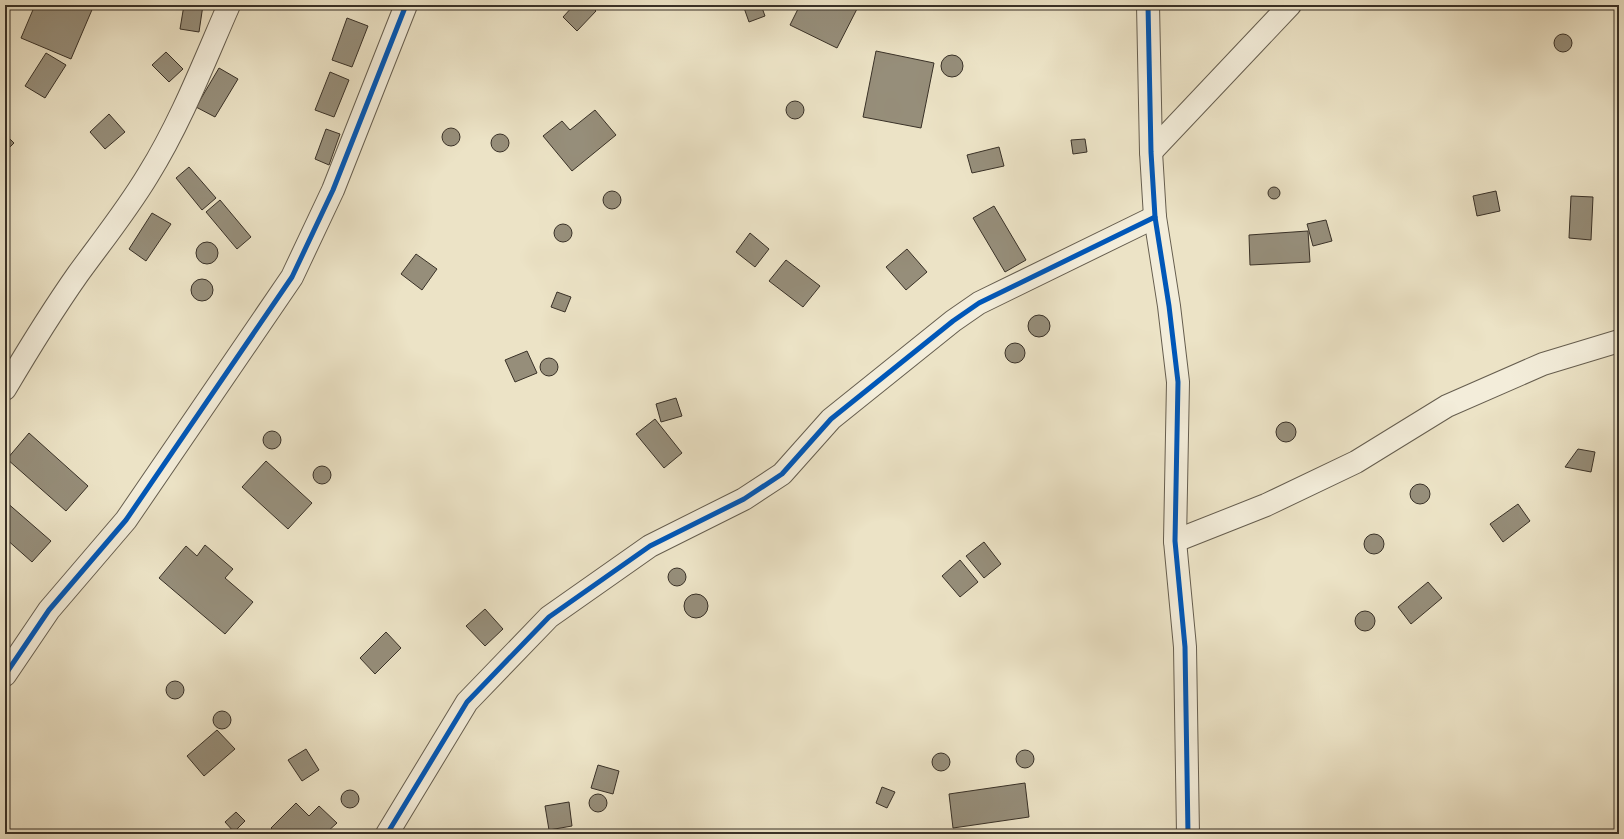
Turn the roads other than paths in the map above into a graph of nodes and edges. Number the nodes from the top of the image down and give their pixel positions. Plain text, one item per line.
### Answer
1 (229, 5) edge
2 (406, 5) edge
3 (1148, 5) edge
4 (1290, 5) edge
5 (1151, 152) junction
6 (1155, 217) junction
7 (1619, 341) edge
8 (5, 389) edge
9 (1175, 541) junction
10 (5, 675) edge
11 (387, 834) edge
12 (1188, 834) edge

1 - 8 street
2 - 10 street
3 - 5 street
4 - 5 street
5 - 6 street
6 - 9 street
6 - 11 street
7 - 9 street
9 - 12 street

